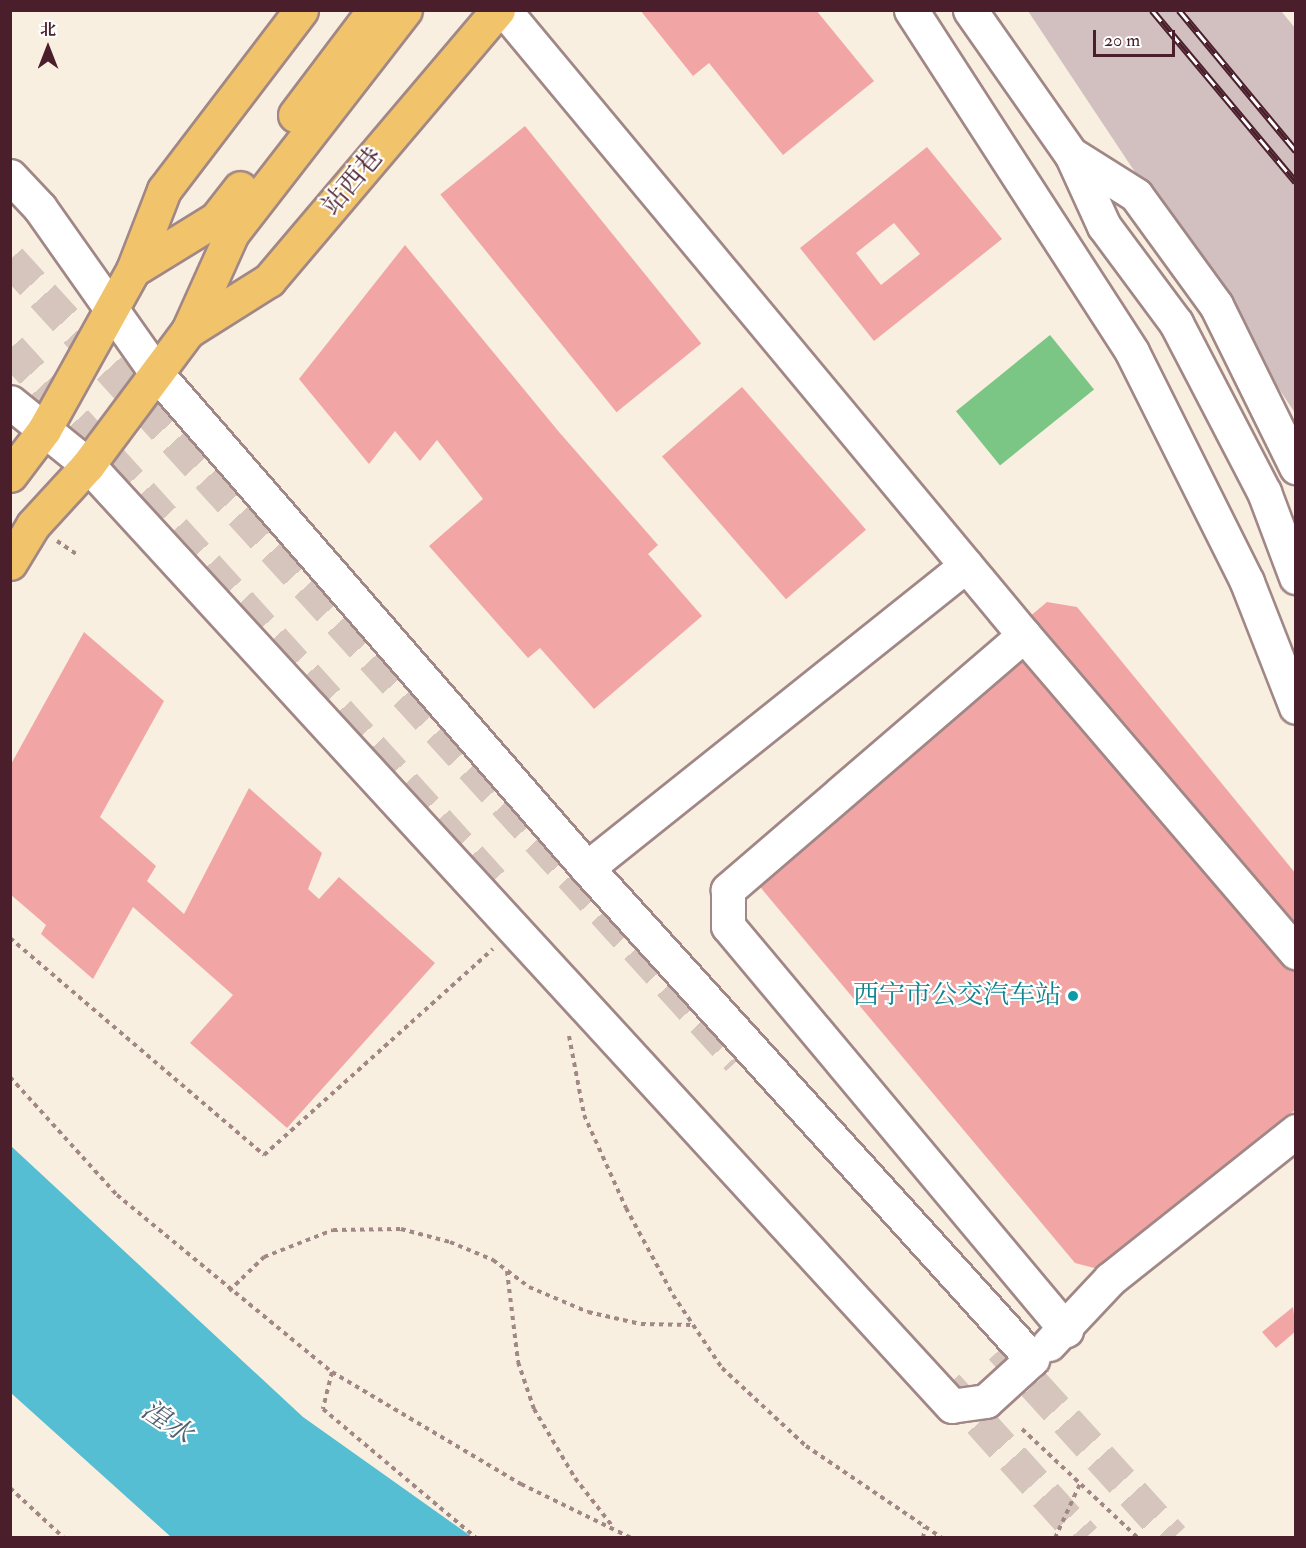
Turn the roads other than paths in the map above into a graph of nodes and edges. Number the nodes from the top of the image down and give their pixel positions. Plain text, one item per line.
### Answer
1 (302, 10) edge
2 (374, 10) edge
3 (405, 10) edge
4 (498, 10) edge
5 (504, 10) edge
6 (910, 10) edge
7 (970, 10) edge
8 (1071, 154) junction
9 (10, 176) edge
10 (224, 226) junction
11 (133, 270) junction
12 (111, 309) junction
13 (188, 331) junction
14 (157, 374) junction
15 (10, 402) edge
16 (44, 430) junction
17 (88, 465) junction
18 (1296, 466) edge
19 (10, 475) edge
20 (10, 563) edge
21 (966, 565) junction
22 (1296, 577) edge
23 (1024, 635) junction
24 (1296, 707) edge
25 (588, 867) junction
26 (1296, 952) edge
27 (1296, 1131) edge
28 (1066, 1330) junction
29 (1032, 1359) junction

1 - 11 main road, 站西巷
2 - 10 main road, 站西巷
3 - 10 main road, 站西巷
4 - 13 main road, 站西巷
5 - 21 street
6 - 24 street
7 - 8 street
8 - 18 street
8 - 22 street
9 - 12 street
10 - 11 main road, 站西巷
10 - 13 main road, 站西巷
11 - 12 main road, 站西巷
12 - 14 street
12 - 16 main road, 站西巷
13 - 14 main road, 站西巷
14 - 17 main road, 站西巷
14 - 25 street
15 - 16 street
16 - 17 street
16 - 19 main road, 站西巷
17 - 20 main road, 站西巷
17 - 29 street
21 - 23 street
21 - 25 street
23 - 26 street
23 - 28 street
25 - 29 street
27 - 28 street
28 - 29 street

